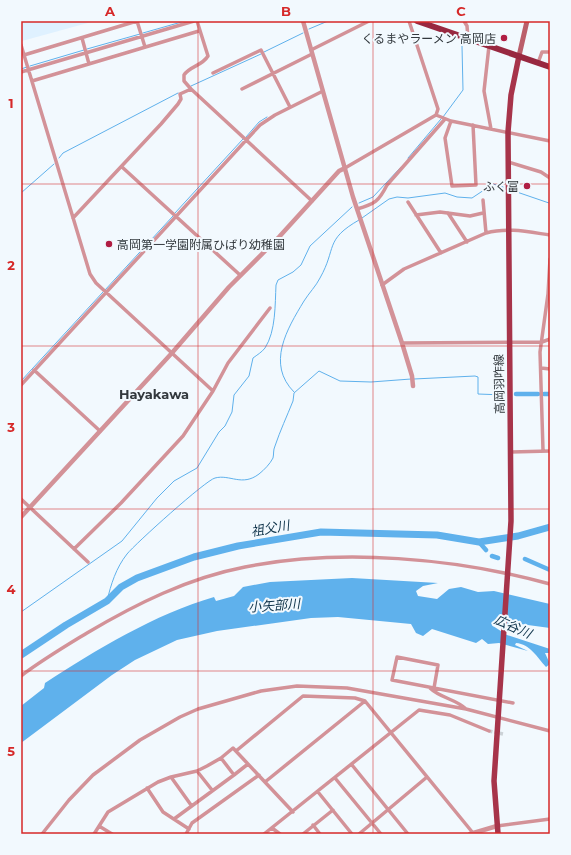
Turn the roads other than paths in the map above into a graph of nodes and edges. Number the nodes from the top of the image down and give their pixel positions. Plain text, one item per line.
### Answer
1 (137, 21) edge
2 (195, 21) edge
3 (303, 21) edge
4 (369, 21) edge
5 (409, 21) edge
6 (416, 21) edge
7 (464, 21) edge
8 (527, 21) edge
9 (200, 31) junction
10 (141, 36) junction
11 (82, 38) junction
12 (468, 38) junction
13 (21, 46) edge
14 (489, 46) junction
15 (145, 47) junction
16 (86, 52) junction
17 (312, 52) junction
18 (550, 52) edge
19 (24, 55) junction
20 (519, 56) junction
21 (538, 63) junction
22 (89, 64) junction
23 (550, 67) edge
24 (28, 70) junction
25 (21, 72) edge
26 (213, 73) dead end
27 (273, 74) junction
28 (32, 81) junction
29 (189, 87) junction
30 (242, 89) dead end
31 (322, 91) junction
32 (290, 107) junction
33 (436, 115) junction
34 (445, 119) junction
35 (451, 121) junction
36 (473, 125) junction
37 (492, 129) junction
38 (508, 132) junction
39 (245, 139) junction
40 (550, 141) edge
41 (508, 162) junction
42 (122, 167) junction
43 (345, 168) junction
44 (550, 178) edge
45 (483, 200) dead end
46 (312, 201) junction
47 (408, 202) dead end
48 (357, 209) junction
49 (448, 213) junction
50 (484, 213) junction
51 (174, 215) junction
52 (416, 215) junction
53 (73, 218) junction
54 (509, 230) junction
55 (486, 233) junction
56 (550, 235) edge
57 (467, 242) junction
58 (441, 253) junction
59 (550, 259) edge
60 (240, 275) junction
61 (382, 285) junction
62 (104, 291) junction
63 (270, 308) dead end
64 (550, 339) edge
65 (510, 342) junction
66 (542, 342) junction
67 (402, 343) junction
68 (171, 354) junction
69 (541, 368) junction
70 (550, 368) edge
71 (34, 370) junction
72 (413, 381) dead end
73 (21, 385) edge
74 (213, 391) junction
75 (100, 431) junction
76 (543, 450) junction
77 (550, 451) edge
78 (511, 452) junction
79 (21, 499) edge
80 (30, 507) junction
81 (21, 517) edge
82 (74, 549) junction
83 (88, 562) dead end
84 (508, 573) junction
85 (550, 584) edge
86 (21, 676) edge
87 (429, 688) junction
88 (434, 688) junction
89 (365, 701) junction
90 (513, 703) dead end
91 (466, 709) junction
92 (499, 715) junction
93 (489, 731) tunnel mouth
94 (550, 731) edge
95 (391, 733) junction
96 (236, 751) junction
97 (221, 758) junction
98 (248, 764) junction
99 (352, 765) junction
100 (197, 771) junction
101 (234, 775) junction
102 (259, 775) junction
103 (171, 777) junction
104 (427, 777) junction
105 (335, 778) junction
106 (265, 782) junction
107 (147, 788) junction
108 (212, 790) junction
109 (318, 792) junction
110 (191, 805) junction
111 (333, 810) junction
112 (388, 810) junction
113 (293, 812) junction
114 (174, 819) junction
115 (550, 820) edge
116 (372, 823) junction
117 (313, 825) junction
118 (99, 826) junction
119 (497, 826) junction
120 (272, 828) junction
121 (189, 829) junction
122 (472, 833) edge
123 (42, 834) edge
124 (94, 834) edge
125 (112, 834) edge
126 (186, 834) edge
127 (264, 834) edge
128 (280, 834) edge
129 (303, 834) edge
130 (320, 834) edge
131 (352, 834) edge
132 (359, 834) edge
133 (380, 834) edge
134 (408, 834) edge
135 (498, 834) edge

1 - 10 street
1 - 11 street
2 - 9 street
2 - 10 street
3 - 17 street
4 - 17 street
5 - 33 street
6 - 12 highway
7 - 12 street
8 - 20 main road
9 - 15 street
9 - 29 street
10 - 15 street
10 - 16 street
11 - 16 street
11 - 19 street
12 - 14 highway
13 - 19 street
14 - 20 highway
14 - 37 street
15 - 22 street
16 - 22 street
16 - 24 street
17 - 27 street
17 - 31 street
18 - 21 street
19 - 24 street
20 - 21 highway
20 - 38 main road, 高岡羽咋線
21 - 23 highway
22 - 28 street
24 - 25 street
24 - 28 street
26 - 27 street
27 - 30 street
27 - 32 street
28 - 53 street
29 - 39 street
29 - 42 street
31 - 32 street
31 - 43 street
32 - 39 street
33 - 34 street
33 - 43 street
34 - 35 street
34 - 48 street
35 - 36 street
35 - 36 street
36 - 37 street
37 - 38 street
38 - 40 street
38 - 41 main road, 高岡羽咋線
39 - 46 street
39 - 51 street
41 - 44 street
41 - 54 main road, 高岡羽咋線
42 - 51 street
42 - 53 street
43 - 46 street
43 - 48 street
45 - 50 street
46 - 60 street
47 - 52 street
48 - 61 street
49 - 50 street
49 - 52 street
49 - 57 street
50 - 55 street
51 - 60 street
51 - 62 street
52 - 58 street
53 - 62 street
54 - 55 street
54 - 56 street
54 - 65 main road, 高岡羽咋線
55 - 57 street
57 - 58 street
58 - 61 street
59 - 66 street
60 - 68 street
61 - 67 street
62 - 68 street
62 - 71 street
63 - 74 street
64 - 66 street
65 - 66 street
65 - 67 street
65 - 78 main road, 高岡羽咋線
66 - 69 street
67 - 72 street
68 - 74 street
68 - 75 street
69 - 70 street
69 - 76 street
71 - 73 street
71 - 75 street
74 - 82 street
75 - 80 street
76 - 77 street
76 - 78 street
78 - 84 main road, 高岡羽咋線
79 - 80 street
80 - 81 street
80 - 82 street
82 - 83 street
84 - 85 street
84 - 86 street
84 - 92 main road, 高岡羽咋線
87 - 88 street
87 - 88 street
87 - 91 street
88 - 90 street
89 - 95 street
89 - 96 street
89 - 106 street
91 - 92 street
91 - 123 street
92 - 94 street
92 - 119 main road, 高岡羽咋線
93 - 95 street
95 - 99 street
95 - 104 street
96 - 97 street
96 - 98 street
97 - 100 street
97 - 101 street
98 - 101 street
98 - 102 street
99 - 105 street
99 - 112 street
100 - 103 street
100 - 108 street
101 - 108 street
102 - 106 street
102 - 121 street
103 - 107 street
103 - 110 street
104 - 112 street
104 - 122 street
105 - 109 street
105 - 116 street
106 - 113 street
107 - 114 street
107 - 118 street
108 - 110 street
109 - 111 street
109 - 113 street
110 - 114 street
111 - 117 street
111 - 131 street
112 - 116 street
112 - 134 street
113 - 120 street
114 - 121 street
115 - 119 street
116 - 132 street
116 - 133 street
117 - 129 street
117 - 130 street
118 - 124 street
118 - 125 street
119 - 122 street
119 - 135 main road, 高岡羽咋線
120 - 127 street
120 - 128 street
121 - 126 street

